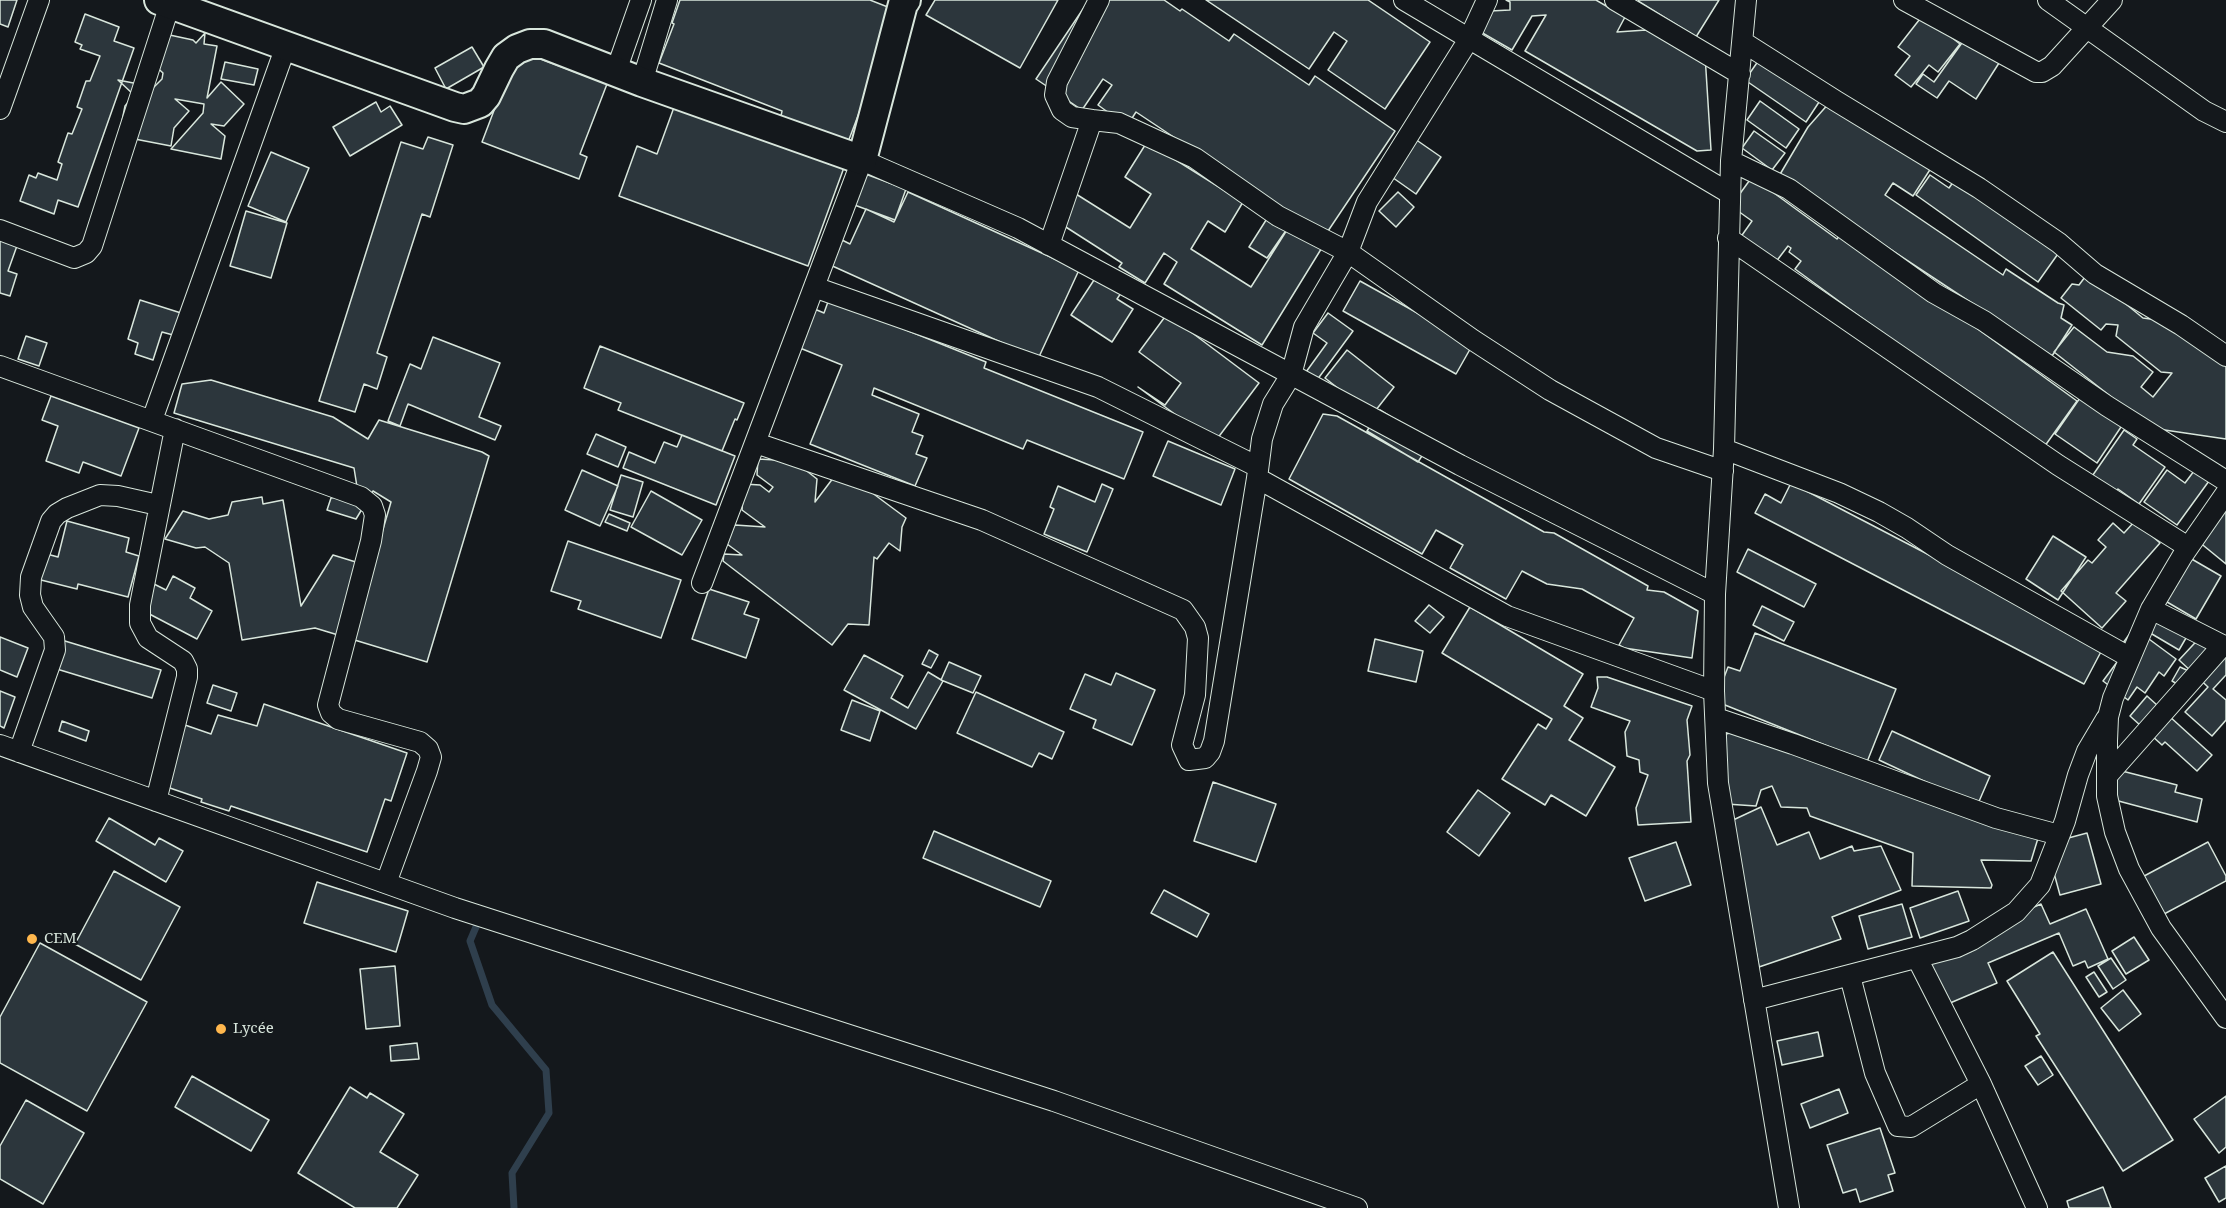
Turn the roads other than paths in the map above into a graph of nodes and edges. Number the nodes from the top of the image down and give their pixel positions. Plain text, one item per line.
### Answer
1 (39, 0) edge
2 (641, 0) edge
3 (667, 0) edge
4 (1099, 0) edge
5 (1404, 0) edge
6 (1487, 0) edge
7 (1615, 0) edge
8 (1746, 0) edge
9 (1904, 0) edge
10 (2048, 0) edge
11 (2112, 0) edge
12 (901, 1) edge
13 (165, 2) edge
14 (2086, 28) junction
15 (1469, 39) junction
16 (1743, 42) junction
17 (286, 46) junction
18 (616, 71) junction
19 (1740, 74) junction
20 (642, 82) junction
21 (0, 109) edge
22 (1092, 120) junction
23 (2226, 122) edge
24 (862, 160) junction
25 (1731, 161) junction
26 (1729, 193) junction
27 (0, 230) edge
28 (1728, 238) junction
29 (1049, 245) junction
30 (1348, 252) junction
31 (814, 287) junction
32 (2226, 356) edge
33 (0, 366) edge
34 (1291, 375) junction
35 (152, 420) junction
36 (175, 429) junction
37 (756, 442) junction
38 (1724, 449) junction
39 (1722, 471) junction
40 (1257, 473) junction
41 (2226, 481) edge
42 (2226, 493) edge
43 (158, 506) junction
44 (2188, 548) junction
45 (702, 583) dead end
46 (1715, 594) junction
47 (2151, 609) junction
48 (2225, 646) edge
49 (2129, 657) junction
50 (1714, 691) junction
51 (2108, 717) junction
52 (1716, 718) junction
53 (9, 748) edge
54 (2107, 776) junction
55 (156, 801) junction
56 (2059, 835) junction
57 (386, 883) junction
58 (1917, 958) junction
59 (1850, 976) junction
60 (1754, 1000) junction
61 (2226, 1018) edge
62 (1981, 1084) junction
63 (1357, 1208) edge
64 (1789, 1208) edge
65 (2037, 1208) edge

1 - 21 street
2 - 18 street
3 - 20 street
4 - 22 street
5 - 15 street
6 - 15 street
7 - 19 street
8 - 16 street
9 - 14 street
10 - 14 street
11 - 14 street
12 - 24 street
13 - 17 street
13 - 27 street
14 - 23 street
15 - 26 street
15 - 30 street
16 - 19 street
16 - 32 street
17 - 18 street
17 - 35 street
18 - 20 street
19 - 25 street
20 - 24 street
22 - 29 street
22 - 30 street
24 - 29 street
24 - 31 street
25 - 26 street
25 - 41 street
26 - 28 street
28 - 38 street
28 - 44 street
29 - 34 street
30 - 34 street
30 - 39 street
31 - 37 street
31 - 40 street
33 - 35 street
34 - 40 street
34 - 46 street
35 - 36 street
36 - 43 street
36 - 57 street
37 - 40 street
37 - 45 street
38 - 39 street
38 - 49 street
39 - 46 street
40 - 50 street
42 - 44 street
43 - 53 street
43 - 55 street
44 - 47 street
46 - 50 street
47 - 48 street
47 - 49 street
48 - 54 street
49 - 51 street
50 - 52 street
51 - 54 street
51 - 56 street
52 - 56 street
52 - 60 street
53 - 55 street
54 - 61 street
55 - 57 street
56 - 58 street
57 - 63 street
58 - 59 street
58 - 62 street
59 - 60 street
59 - 62 street
60 - 64 street
62 - 65 street

